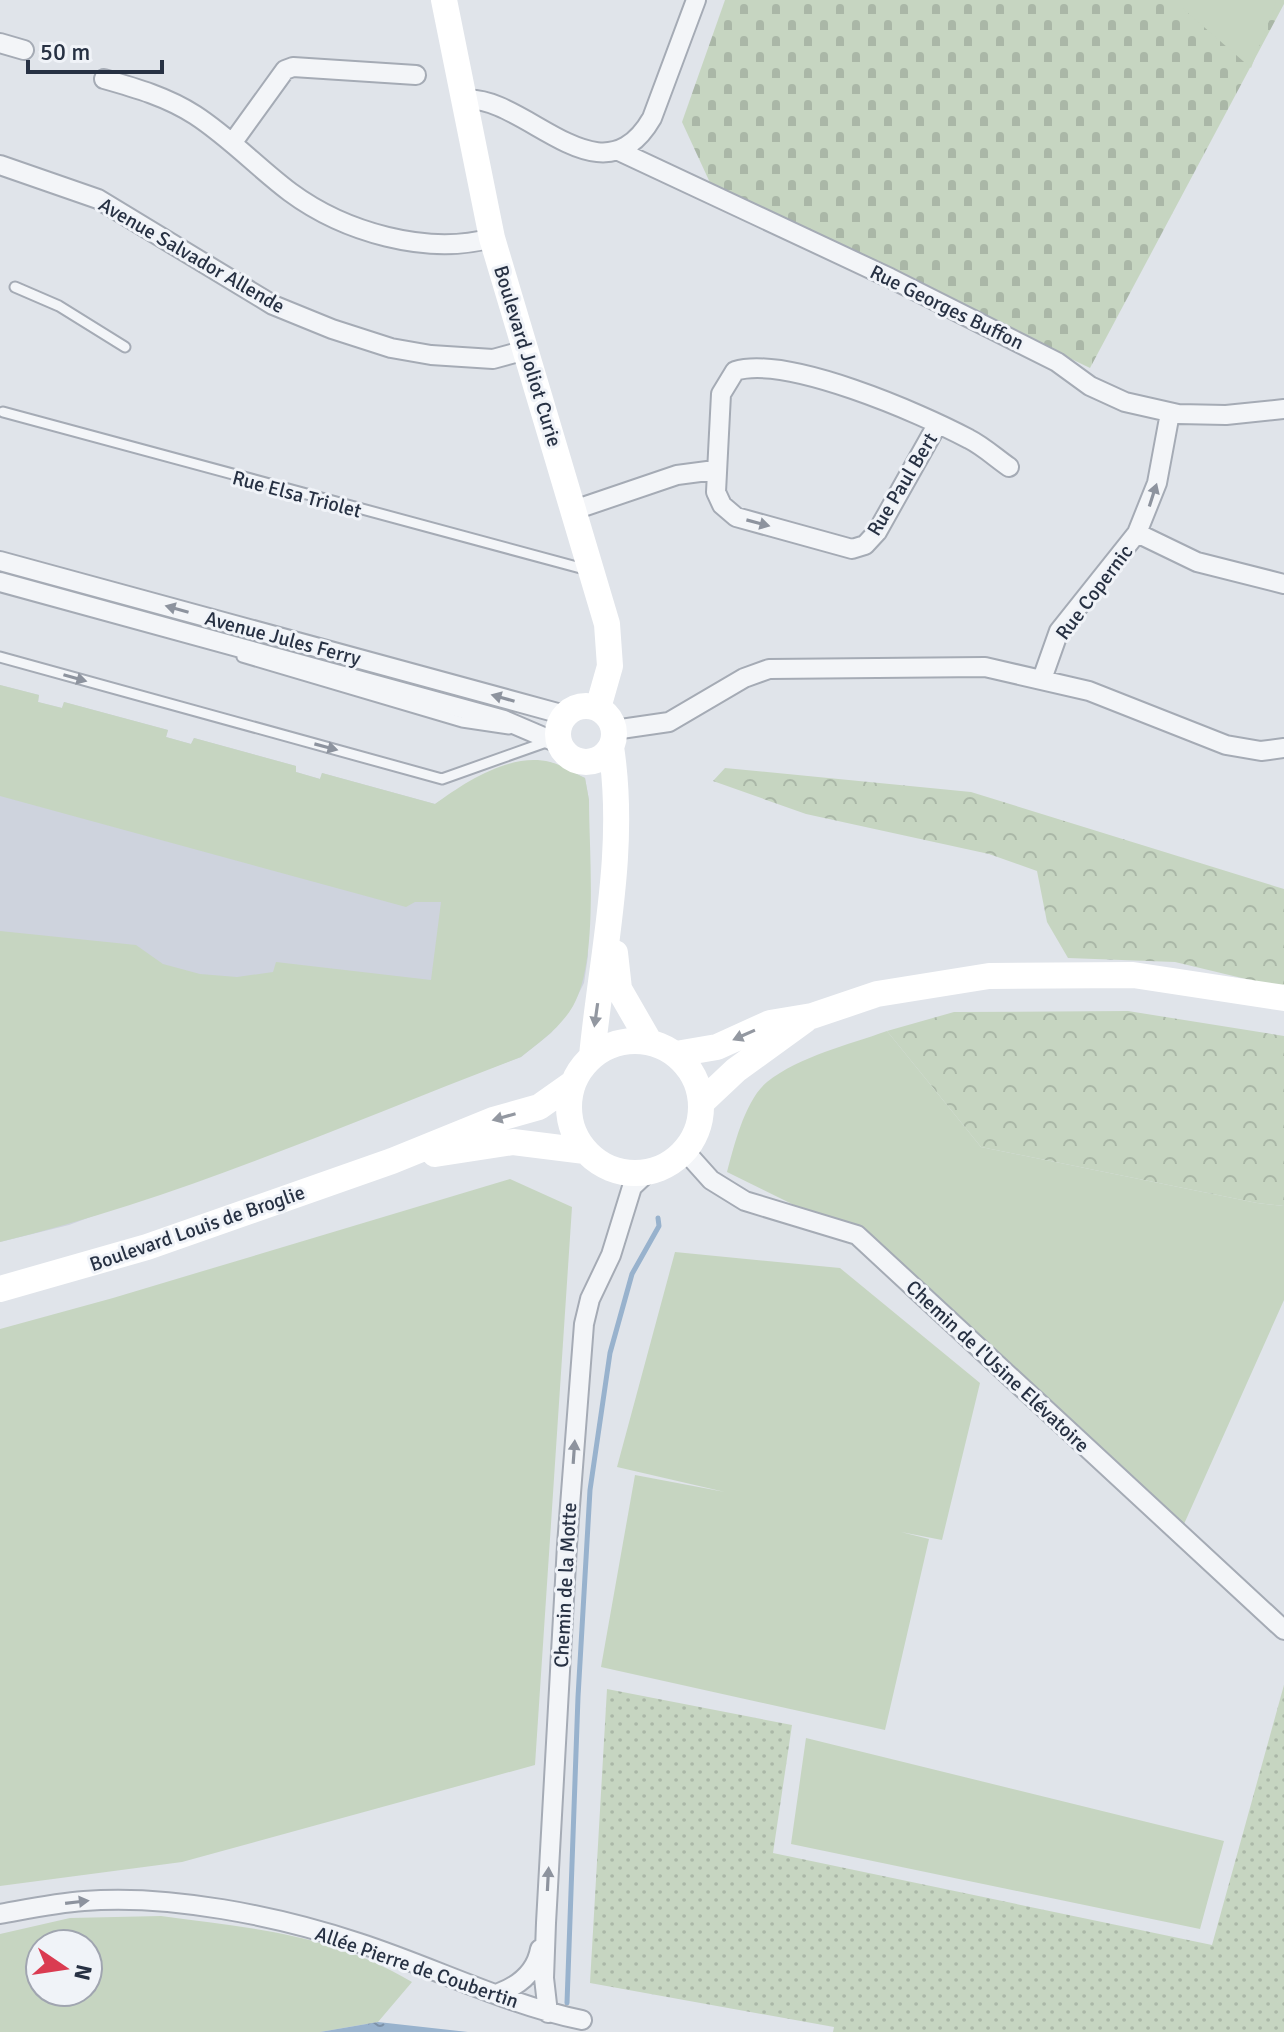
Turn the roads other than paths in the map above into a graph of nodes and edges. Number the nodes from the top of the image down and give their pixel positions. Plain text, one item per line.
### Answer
1 (444, 0) edge
2 (696, 0) edge
3 (0, 43) edge
4 (24, 50) dead end
5 (416, 75) dead end
6 (104, 79) dead end
7 (463, 100) junction
8 (233, 142) junction
9 (619, 151) junction
10 (0, 165) edge
11 (492, 238) junction
12 (15, 287) dead end
13 (125, 347) dead end
14 (526, 350) junction
15 (1284, 409) edge
16 (3, 412) dead end
17 (1170, 413) junction
18 (937, 425) junction
19 (1009, 467) dead end
20 (715, 470) junction
21 (574, 510) junction
22 (1137, 533) junction
23 (0, 561) edge
24 (592, 570) junction
25 (0, 582) edge
26 (1284, 584) edge
27 (0, 590) edge
28 (0, 657) edge
29 (1042, 679) junction
30 (598, 708) junction
31 (565, 715) junction
32 (531, 732) junction
33 (555, 742) junction
34 (605, 746) junction
35 (1284, 748) edge
36 (612, 920) junction
37 (1284, 998) edge
38 (812, 1016) junction
39 (649, 1041) junction
40 (676, 1054) junction
41 (592, 1056) junction
42 (573, 1083) junction
43 (702, 1102) junction
44 (585, 1151) junction
45 (685, 1151) junction
46 (392, 1161) junction
47 (648, 1172) junction
48 (0, 1289) edge
49 (1284, 1630) edge
50 (0, 1914) edge
51 (546, 1923) junction
52 (499, 1993) junction
53 (548, 2013) junction
54 (582, 2020) dead end

1 - 7 main road, Boulevard Joliot Curie
2 - 9 street
3 - 4 street
5 - 8 street
6 - 8 street
7 - 9 street, Rue Georges Buffon
7 - 11 main road, Boulevard Joliot Curie
8 - 11 street
9 - 17 street, Rue Georges Buffon
10 - 14 street, Avenue Salvador Allende
11 - 14 main road, Boulevard Joliot Curie
12 - 13 lane
14 - 21 main road, Boulevard Joliot Curie
15 - 17 street, Rue Georges Buffon
16 - 24 lane, Rue Elsa Triolet
22 -> 17 street, Rue Copernic
18 - 19 street, Rue Paul Bert
18 - 20 street, Rue Paul Bert
20 -> 18 street, Rue Paul Bert
20 - 21 street
21 - 24 main road, Boulevard Joliot Curie
22 - 26 street
22 - 29 street, Rue Copernic
31 -> 23 street, Avenue Jules Ferry
24 - 30 main road, Boulevard Joliot Curie
25 - 32 street, Avenue Jules Ferry
27 - 32 lane
28 -> 33 lane
29 - 34 street
29 - 35 street
30 - 31 main road
30 - 34 main road
31 - 33 main road
32 - 33 street, Avenue Jules Ferry
33 - 34 main road
34 - 36 main road
36 - 39 main road
36 -> 41 main road
37 - 38 main road
38 -> 40 main road
38 - 43 main road
39 - 40 main road
39 - 41 main road
40 - 43 main road
41 - 42 main road
42 - 44 main road
42 -> 46 main road, Boulevard Louis de Broglie
43 - 45 main road
44 - 46 main road, Boulevard Louis de Broglie
44 - 47 main road
45 - 47 main road
45 - 49 street, Chemin de l'Usine Elévatoire
46 - 48 main road, Boulevard Louis de Broglie
51 -> 47 street, Chemin de la Motte
50 -> 52 street, Allée Pierre de Coubertin
51 - 52 street
51 - 53 street, Chemin de la Motte
52 - 53 street, Allée Pierre de Coubertin
53 - 54 street, Allée Pierre de Coubertin

